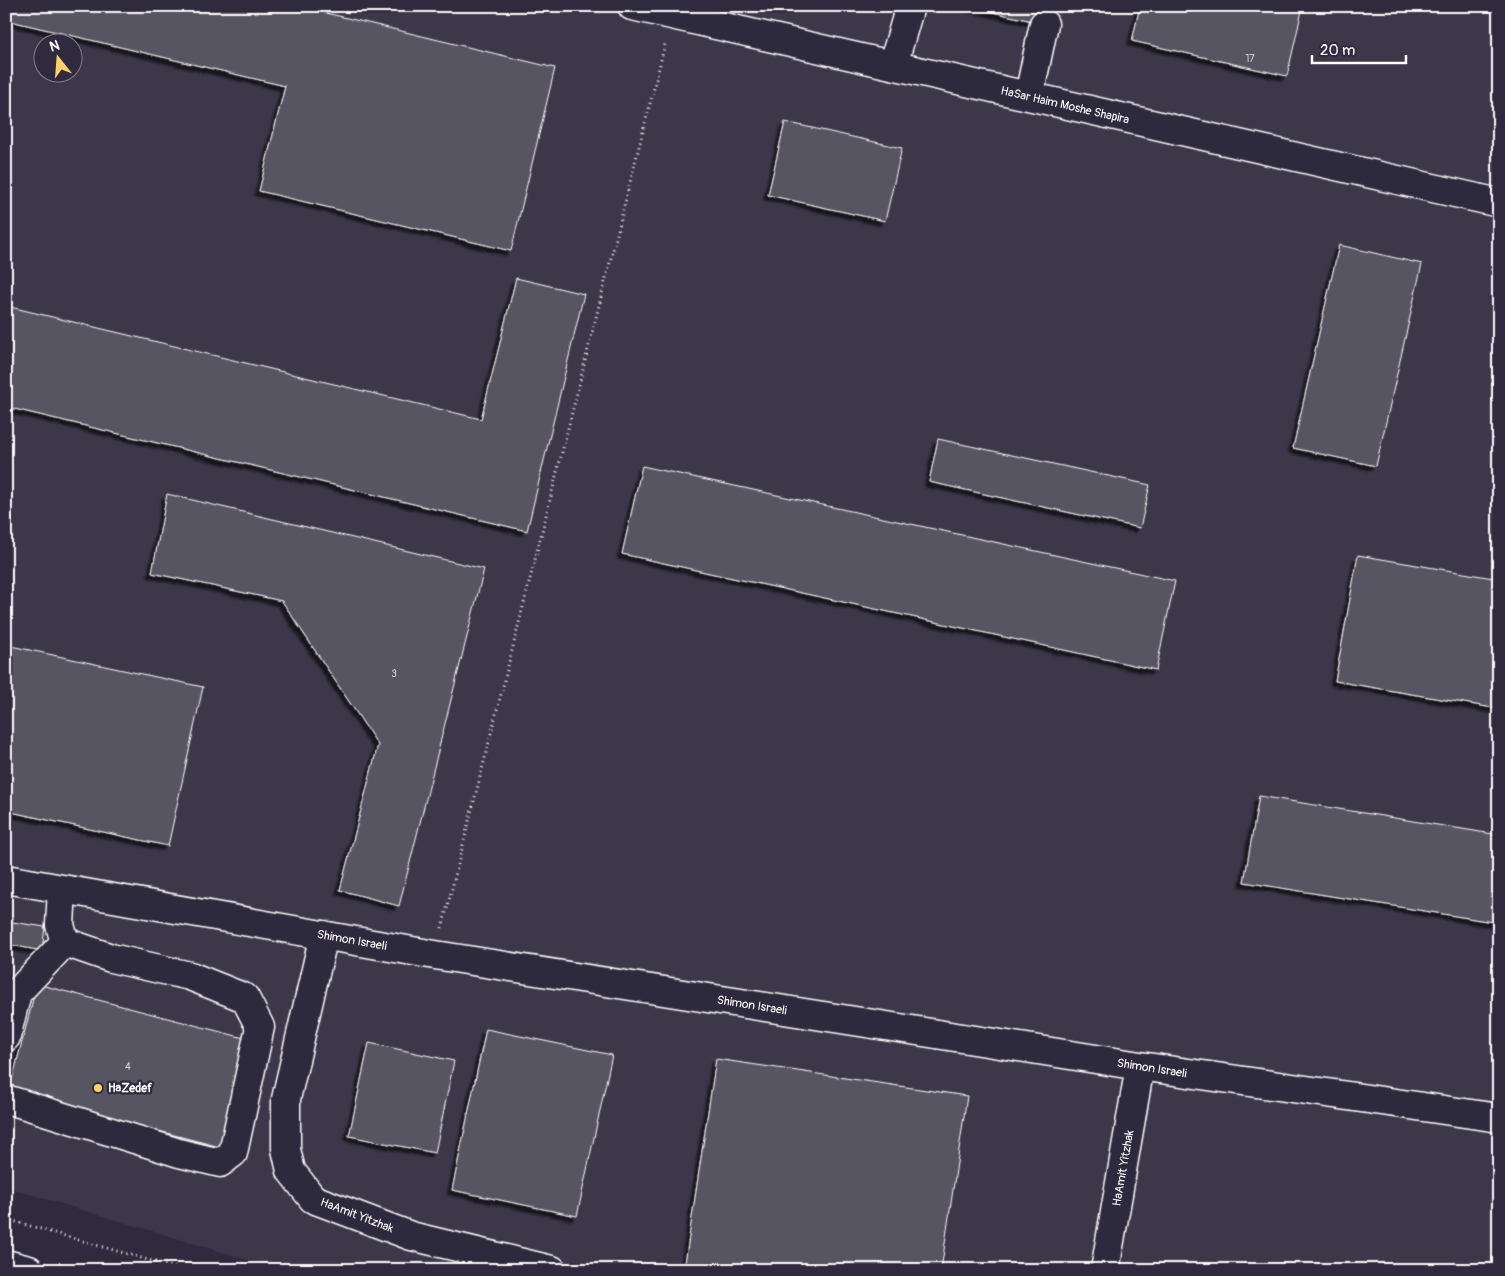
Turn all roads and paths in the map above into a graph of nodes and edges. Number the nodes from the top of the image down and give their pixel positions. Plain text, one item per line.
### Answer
1 (632, 6) edge
2 (910, 6) edge
3 (673, 11) edge
4 (1044, 24) tunnel mouth
5 (893, 65) junction
6 (1029, 96) junction
7 (1499, 203) edge
8 (6, 879) edge
9 (62, 889) junction
10 (324, 935) junction
11 (65, 942) junction
12 (435, 955) junction
13 (6, 1038) edge
14 (1140, 1066) junction
15 (6, 1099) edge
16 (1499, 1118) edge
17 (6, 1219) edge
18 (6, 1264) edge
19 (29, 1270) edge
20 (182, 1270) edge
21 (552, 1270) edge
22 (1105, 1270) edge

1 - 3 street, HaSar Haim Moshe Shapira
2 - 5 street
3 - 5 street, HaSar Haim Moshe Shapira
3 - 12 path
4 - 6 street
5 - 6 street, HaSar Haim Moshe Shapira
6 - 7 street, HaSar Haim Moshe Shapira
8 - 9 street, Shimon Israeli
9 - 10 street, Shimon Israeli
9 - 11 street
10 - 12 street, Shimon Israeli
10 - 21 street, HaAmit Yitzhak
11 - 13 street
11 - 15 street
12 - 14 street, Shimon Israeli
14 - 16 street, Shimon Israeli
14 - 22 street, HaAmit Yitzhak
17 - 20 path
18 - 19 street

